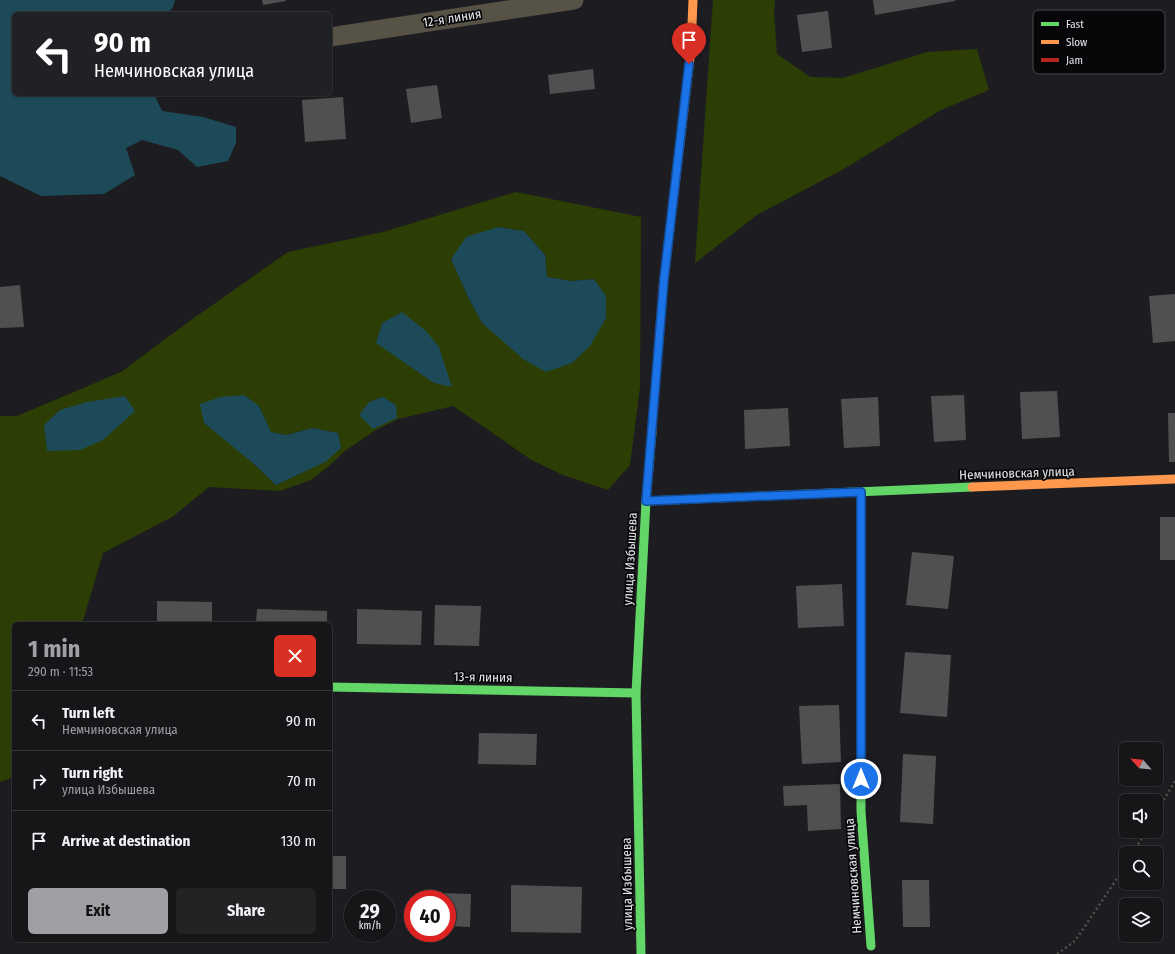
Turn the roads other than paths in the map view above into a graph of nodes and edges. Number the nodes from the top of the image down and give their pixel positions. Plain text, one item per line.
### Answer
1 (574, 0) edge
2 (693, 0) edge
3 (332, 36) edge
4 (1175, 479) edge
5 (861, 492) junction
6 (646, 501) junction
7 (332, 687) edge
8 (636, 693) junction
9 (871, 946) dead end
10 (642, 954) edge

1 - 3 street, 12-я линия
2 - 6 street, улица Избышева
4 - 5 street, Немчиновская улица
5 - 6 street, Немчиновская улица
5 - 9 street, Немчиновская улица
6 - 8 street, улица Избышева
7 - 8 street, 13-я линия
8 - 10 street, улица Избышева

